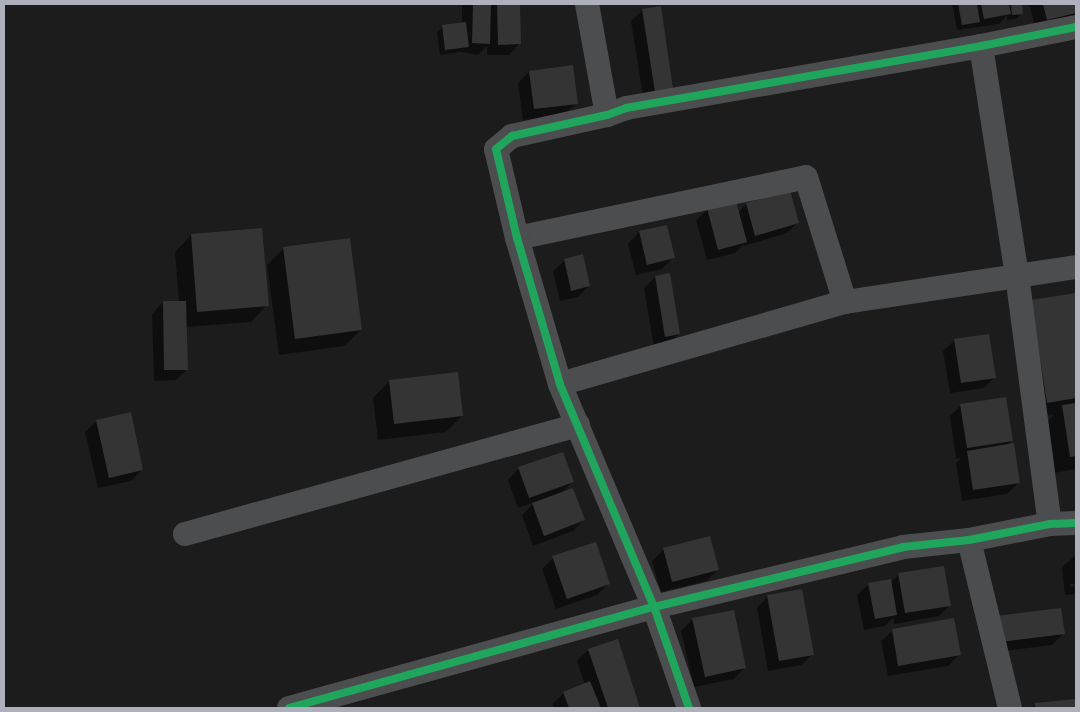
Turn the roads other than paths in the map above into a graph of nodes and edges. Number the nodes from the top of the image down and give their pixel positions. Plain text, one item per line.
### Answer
1 (587, 4) edge
2 (1076, 26) edge
3 (981, 46) junction
4 (607, 115) junction
5 (517, 238) junction
6 (1076, 267) edge
7 (1017, 275) junction
8 (845, 302) junction
9 (560, 384) junction
10 (578, 425) junction
11 (1076, 523) edge
12 (1050, 524) junction
13 (185, 534) dead end
14 (969, 540) junction
15 (654, 607) junction
16 (289, 708) edge
17 (689, 708) edge
18 (1010, 708) edge

1 - 4 street
2 - 3 street
3 - 4 street
3 - 7 street
4 - 5 street
5 - 8 street
5 - 9 street
6 - 7 street
7 - 8 street
7 - 12 street
8 - 9 street
9 - 10 street
10 - 13 street
10 - 15 street
11 - 12 street
12 - 14 street
14 - 15 street
14 - 18 street
15 - 16 street
15 - 17 street

